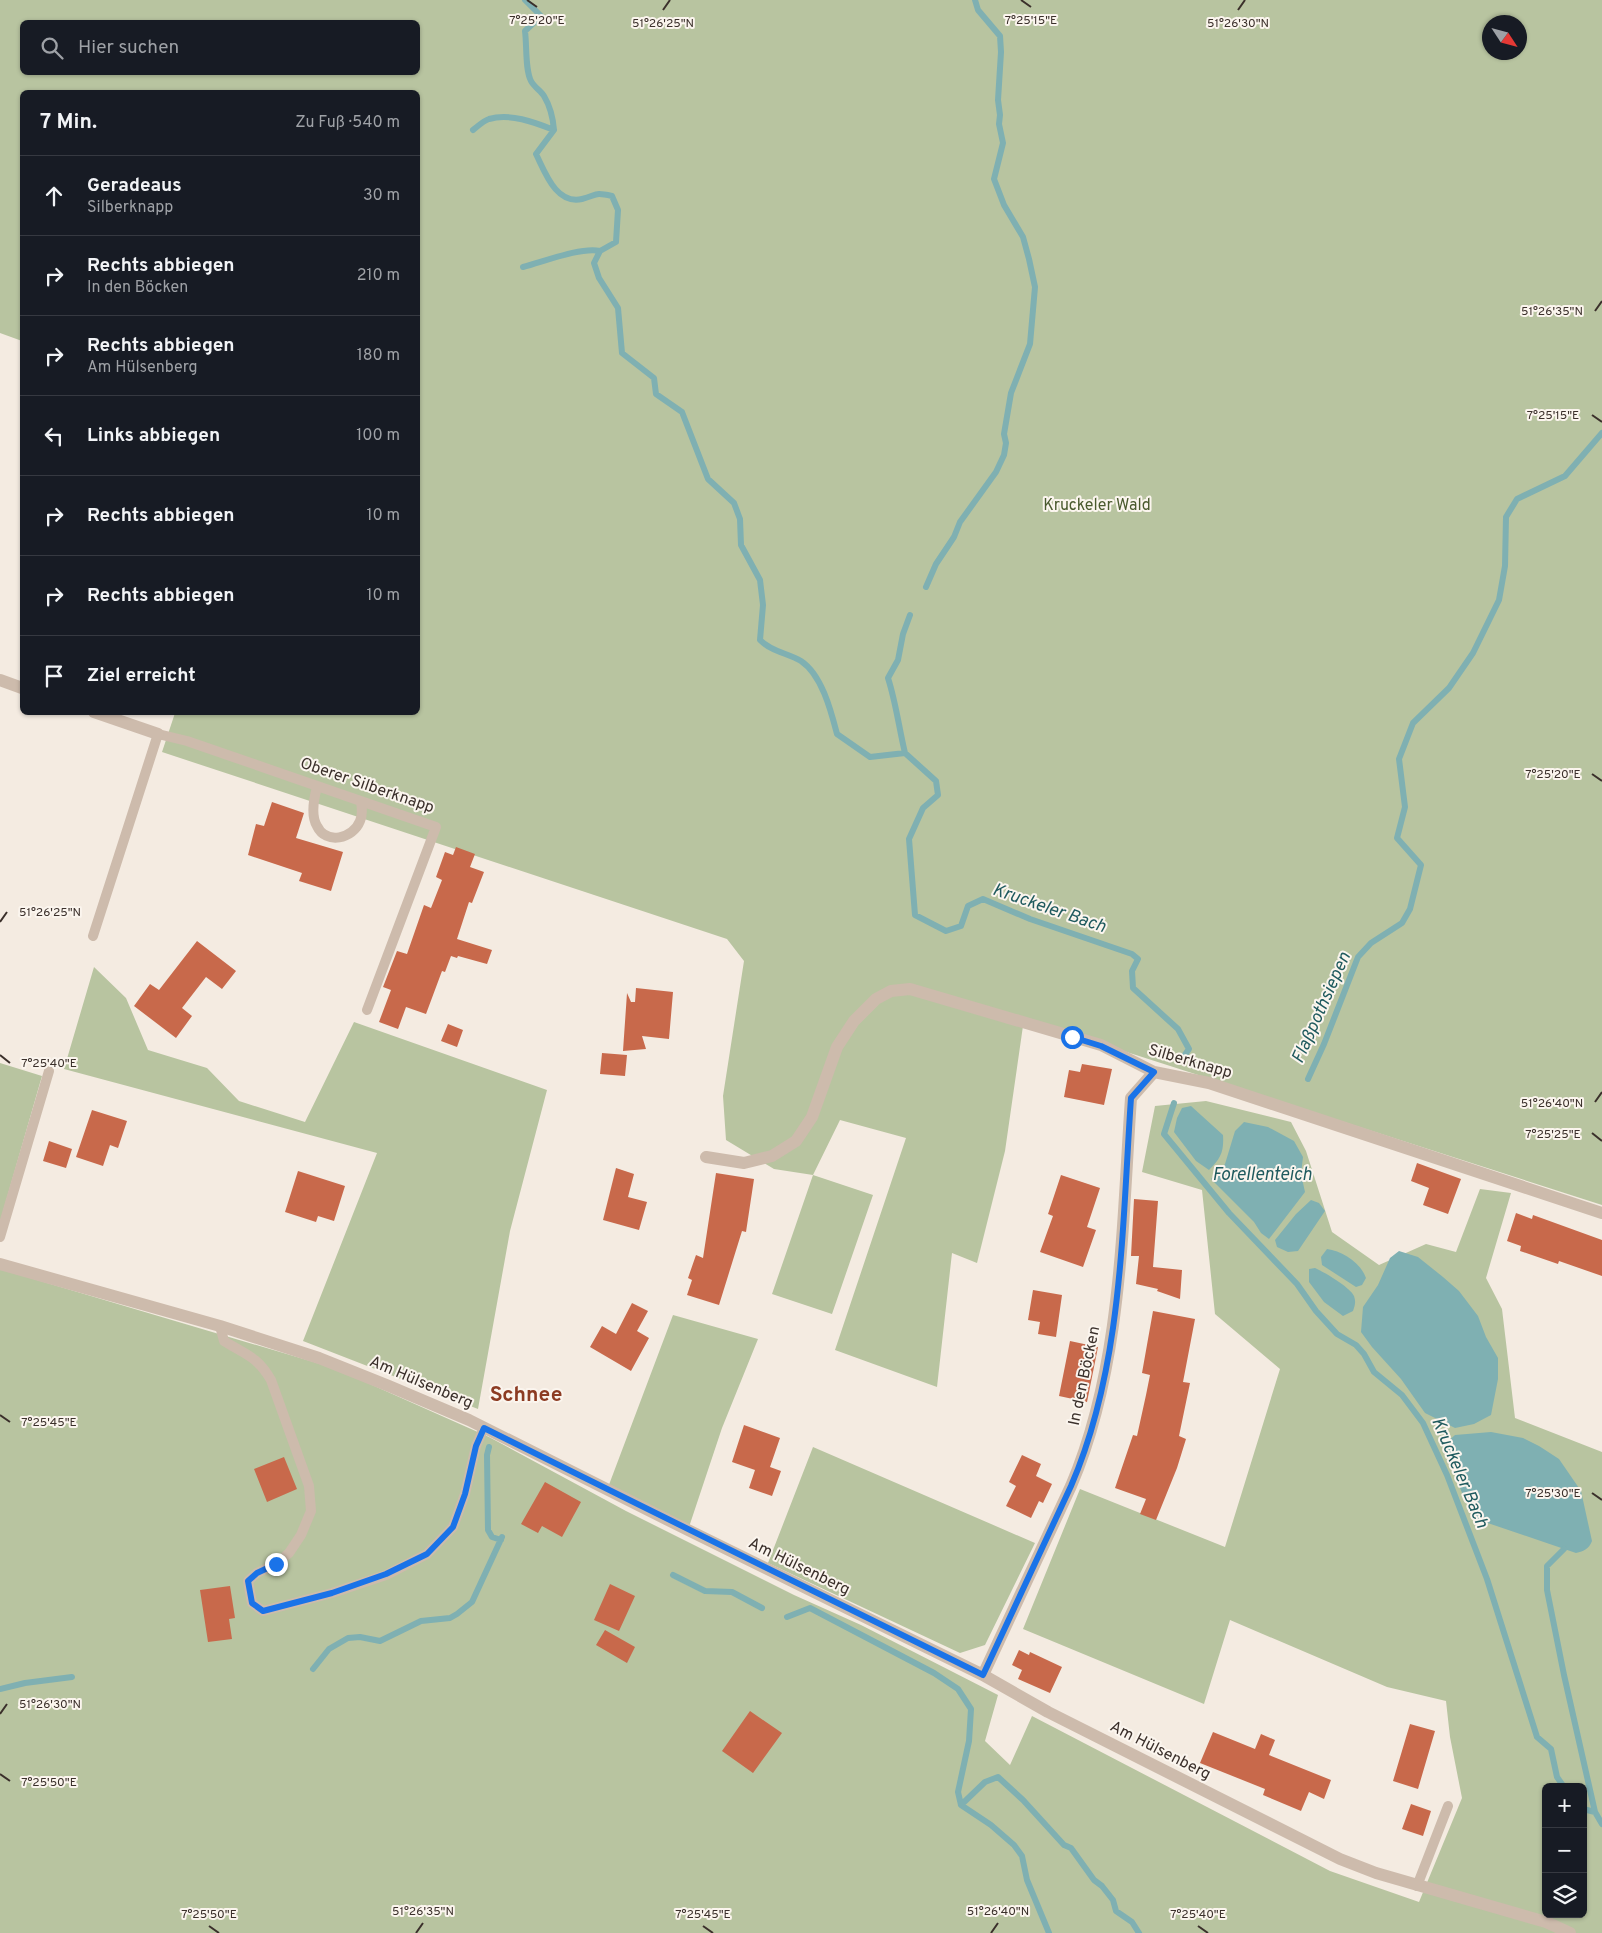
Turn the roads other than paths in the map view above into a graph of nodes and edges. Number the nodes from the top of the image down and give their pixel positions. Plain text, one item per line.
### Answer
1 (0, 680) edge
2 (20, 687) edge
3 (103, 715) edge
4 (158, 734) junction
5 (317, 787) junction
6 (361, 802) junction
7 (93, 936) dead end
8 (367, 1010) dead end
9 (49, 1071) dead end
10 (1154, 1072) junction
11 (706, 1157) dead end
12 (1602, 1212) edge
13 (0, 1237) edge
14 (0, 1264) edge
15 (220, 1326) junction
16 (484, 1428) junction
17 (983, 1675) junction
18 (1448, 1806) dead end
19 (1417, 1886) junction
20 (1570, 1933) edge

1 - 2 street
3 - 4 street, Oberer Silberknapp
4 - 5 lane, Oberer Silberknapp
4 - 7 lane
5 - 6 lane, Oberer Silberknapp
5 - 6 lane
6 - 8 lane, Oberer Silberknapp
9 - 13 lane
10 - 11 street, Silberknapp
10 - 12 street, Silberknapp
10 - 17 street, In den Böcken
14 - 15 street, Am Hülsenberg
15 - 16 street, Am Hülsenberg
15 - 16 lane
16 - 17 street, Am Hülsenberg
17 - 19 street, Am Hülsenberg
18 - 19 lane
19 - 20 street, Am Hülsenberg

